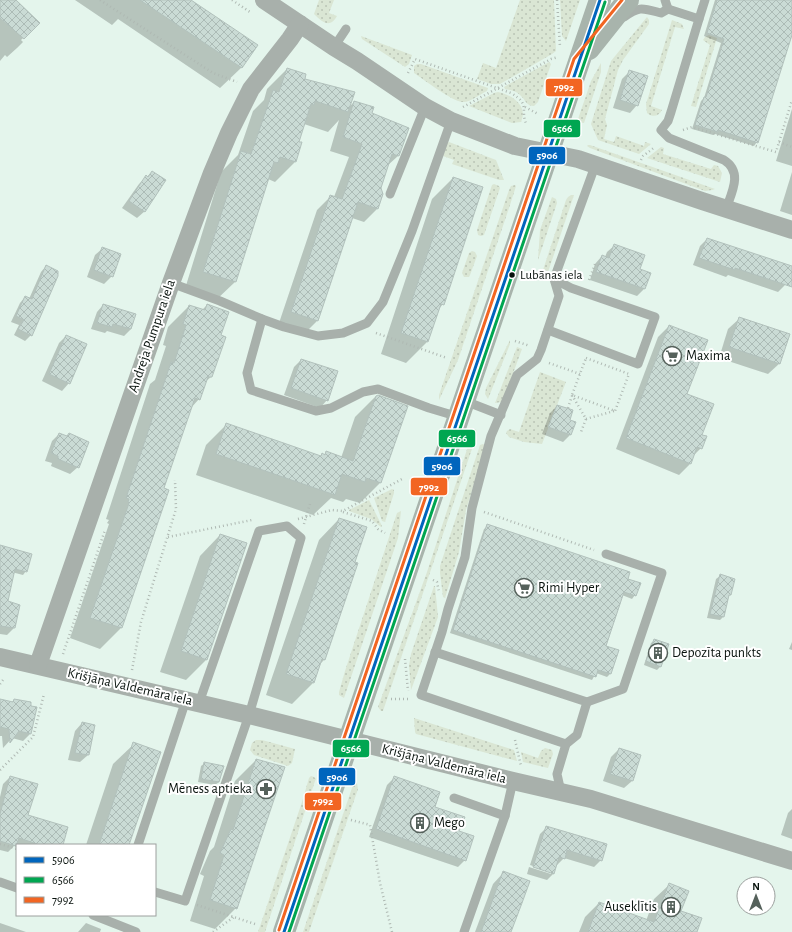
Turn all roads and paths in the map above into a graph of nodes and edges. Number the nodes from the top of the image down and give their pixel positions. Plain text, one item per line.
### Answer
1 (100, 0) edge
2 (264, 0) edge
3 (557, 0) edge
4 (600, 0) edge
5 (628, 0) edge
6 (665, 0) edge
7 (705, 0) edge
8 (665, 11) junction
9 (700, 19) junction
10 (300, 24) junction
11 (608, 25) junction
12 (346, 29) dead end
13 (334, 47) junction
14 (560, 47) dead end
15 (558, 57) dead end
16 (579, 61) junction
17 (408, 73) dead end
18 (497, 88) junction
19 (252, 89) junction
20 (792, 100) edge
21 (425, 107) junction
22 (463, 107) dead end
23 (525, 107) junction
24 (538, 114) dead end
25 (451, 121) junction
26 (527, 125) dead end
27 (682, 130) dead end
28 (779, 142) junction
29 (655, 147) dead end
30 (792, 147) edge
31 (547, 153) junction
32 (640, 160) dead end
33 (595, 166) junction
34 (390, 194) dead end
35 (726, 209) junction
36 (792, 230) edge
37 (599, 266) dead end
38 (554, 279) junction
39 (171, 283) junction
40 (588, 284) dead end
41 (262, 319) junction
42 (359, 326) junction
43 (548, 330) junction
44 (515, 341) dead end
45 (522, 344) dead end
46 (447, 358) dead end
47 (537, 359) junction
48 (580, 374) junction
49 (572, 395) junction
50 (568, 408) dead end
51 (462, 409) junction
52 (615, 411) junction
53 (500, 415) junction
54 (586, 419) junction
55 (581, 432) dead end
56 (175, 480) dead end
57 (310, 504) dead end
58 (343, 512) dead end
59 (488, 514) dead end
60 (385, 533) dead end
61 (300, 536) junction
62 (606, 554) joint
63 (435, 652) junction
64 (0, 657) edge
65 (405, 660) dead end
66 (38, 665) junction
67 (131, 674) dead end
68 (3, 680) dead end
69 (0, 684) edge
70 (44, 694) dead end
71 (391, 699) dead end
72 (192, 702) junction
73 (588, 702) junction
74 (249, 715) junction
75 (512, 726) junction
76 (349, 740) junction
77 (566, 744) junction
78 (0, 770) edge
79 (517, 774) junction
80 (561, 792) junction
81 (454, 798) dead end
82 (505, 816) junction
83 (351, 820) dead end
84 (0, 844) edge
85 (138, 844) edge
86 (16, 849) edge
87 (792, 861) edge
88 (0, 882) edge
89 (16, 888) edge
90 (156, 892) edge
91 (185, 901) junction
92 (96, 916) edge
93 (235, 917) junction
94 (255, 924) dead end
95 (136, 932) edge
96 (213, 932) edge
97 (284, 932) edge
98 (392, 932) edge
99 (464, 932) edge

1 - 19 path
2 - 10 street
3 - 14 path
4 - 16 main road
5 - 11 main road
6 - 8 lane
7 - 9 lane
8 - 9 lane
8 - 11 lane
9 - 35 lane
10 - 13 street
10 - 19 street, Andreja Pumpura iela
11 - 16 main road
12 - 13 lane
13 - 21 street
15 - 18 path
16 - 31 main road
17 - 18 path
18 - 22 path
18 - 23 path
19 - 39 street, Andreja Pumpura iela
20 - 28 path
21 - 25 street
21 - 34 lane
23 - 24 path
23 - 26 path
25 - 31 street
25 - 42 lane
27 - 28 path
28 - 30 path
29 - 32 path
31 - 33 street
31 - 51 main road
33 - 35 street
33 - 38 lane
35 - 36 street
37 - 40 path
38 - 43 lane
38 - 43 lane
39 - 41 lane
39 - 66 street, Andreja Pumpura iela
41 - 42 lane
41 - 51 lane
42 - 46 path
43 - 47 lane
44 - 45 path
47 - 48 path
47 - 53 lane
48 - 49 path
48 - 52 path
49 - 50 path
49 - 52 path
49 - 54 path
51 - 53 lane
51 - 76 main road
52 - 54 path
53 - 63 lane
54 - 55 path
56 - 67 path
57 - 61 path
58 - 60 path
59 - 62 path
61 - 72 lane
61 - 74 lane
62 - 73 lane
63 - 73 lane
63 - 75 lane
64 - 66 street, Krišjāņa Valdemāra iela
65 - 71 path
66 - 72 street, Krišjāņa Valdemāra iela
68 - 69 path
70 - 78 path
72 - 74 street, Krišjāņa Valdemāra iela
72 - 85 lane
73 - 77 lane
74 - 76 street, Krišjāņa Valdemāra iela
74 - 91 lane
75 - 77 lane
75 - 79 path
76 - 79 street, Krišjāņa Valdemāra iela
76 - 97 main road
77 - 80 lane
79 - 80 street, Krišjāņa Valdemāra iela
79 - 82 lane
80 - 87 street, Krišjāņa Valdemāra iela
81 - 82 lane
82 - 99 lane
83 - 98 path
84 - 86 path
88 - 89 lane
90 - 91 lane
91 - 93 path
92 - 95 lane
93 - 94 path
93 - 96 path

